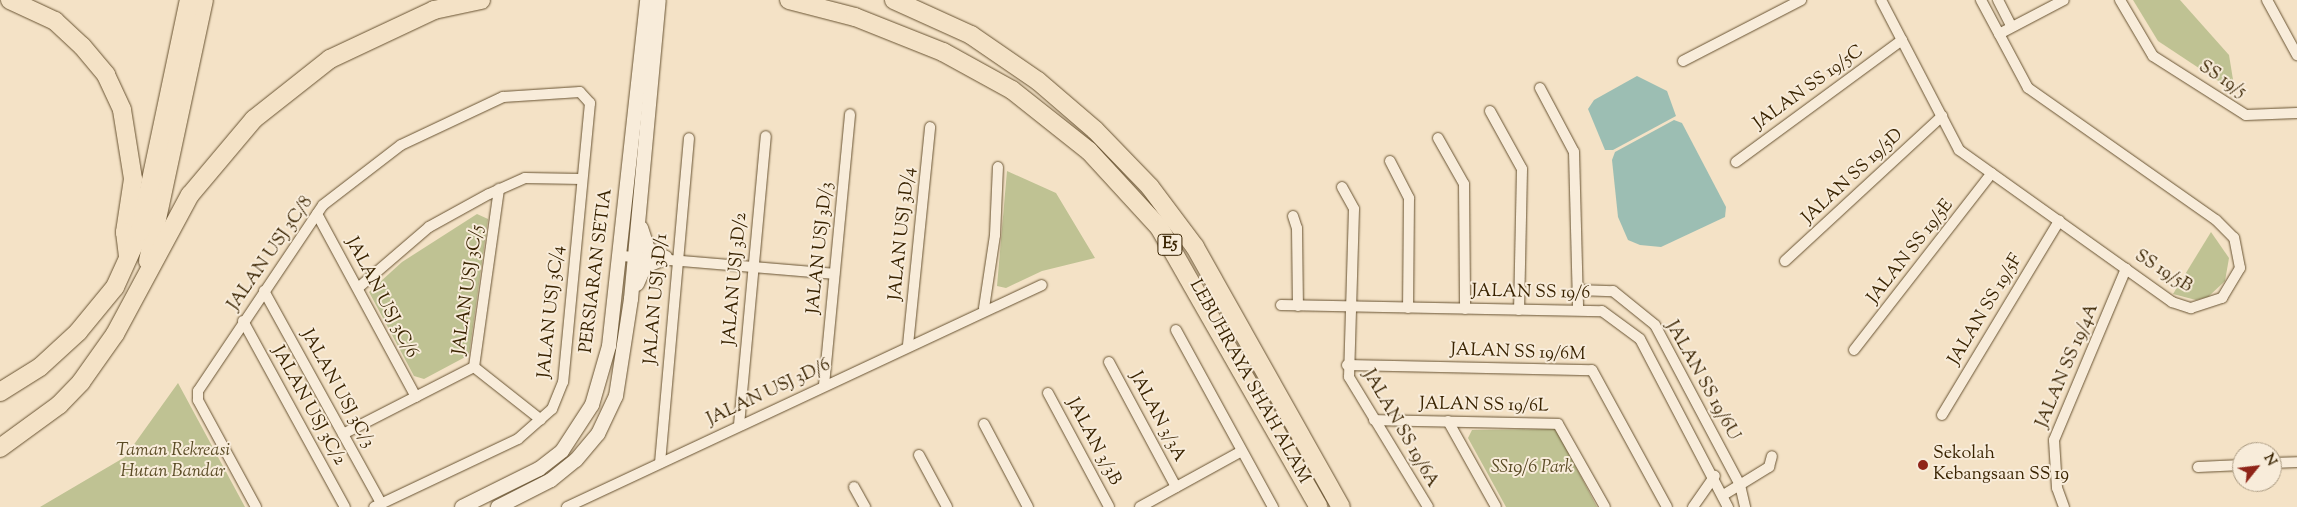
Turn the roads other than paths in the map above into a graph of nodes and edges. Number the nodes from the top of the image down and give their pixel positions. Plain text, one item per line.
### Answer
1 (10, 0) edge
2 (189, 0) edge
3 (204, 0) edge
4 (481, 0) edge
5 (646, 0) edge
6 (659, 0) edge
7 (789, 0) edge
8 (894, 0) edge
9 (1801, 0) edge
10 (1881, 0) edge
11 (1981, 0) edge
12 (1998, 0) edge
13 (2064, 0) edge
14 (2120, 0) edge
15 (2267, 0) edge
16 (190, 27) junction
17 (2012, 27) junction
18 (1999, 34) junction
19 (1902, 40) junction
20 (2297, 56) edge
21 (1683, 61) dead end
22 (646, 82) junction
23 (1540, 88) dead end
24 (590, 103) joint
25 (1490, 111) dead end
26 (850, 114) dead end
27 (2297, 114) edge
28 (1942, 116) junction
29 (930, 127) dead end
30 (766, 136) dead end
31 (689, 138) dead end
32 (1438, 138) dead end
33 (1390, 161) dead end
34 (1736, 162) dead end
35 (998, 167) dead end
36 (1992, 174) junction
37 (582, 179) junction
38 (1342, 187) dead end
39 (499, 189) junction
40 (316, 214) junction
41 (1293, 216) dead end
42 (2059, 221) junction
43 (639, 222) junction
44 (621, 256) junction
45 (636, 256) junction
46 (128, 258) junction
47 (670, 259) junction
48 (1785, 261) dead end
49 (754, 266) junction
50 (2126, 269) junction
51 (834, 274) junction
52 (143, 283) junction
53 (1042, 285) dead end
54 (358, 288) junction
55 (1577, 290) junction
56 (264, 291) junction
57 (631, 299) junction
58 (1281, 305) dead end
59 (1298, 306) junction
60 (1351, 306) junction
61 (984, 308) junction
62 (1408, 308) junction
63 (1465, 308) junction
64 (1519, 310) junction
65 (1578, 310) junction
66 (244, 321) junction
67 (1176, 330) dead end
68 (908, 345) junction
69 (1854, 350) dead end
70 (1109, 362) dead end
71 (1348, 365) junction
72 (474, 367) junction
73 (824, 385) junction
74 (0, 392) edge
75 (1048, 392) dead end
76 (416, 397) junction
77 (1942, 415) dead end
78 (541, 420) junction
79 (1374, 420) junction
80 (1448, 421) junction
81 (984, 424) dead end
82 (739, 425) junction
83 (343, 434) junction
84 (0, 448) edge
85 (1242, 451) junction
86 (919, 455) dead end
87 (1772, 456) dead end
88 (2297, 462) edge
89 (660, 463) junction
90 (2282, 463) edge
91 (2232, 465) edge
92 (2198, 467) dead end
93 (1715, 476) junction
94 (1740, 485) junction
95 (854, 487) dead end
96 (1176, 487) junction
97 (1725, 494) junction
98 (378, 505) edge
99 (256, 507) edge
100 (345, 507) edge
101 (462, 507) edge
102 (498, 507) edge
103 (568, 507) edge
104 (865, 507) edge
105 (947, 507) edge
106 (1028, 507) edge
107 (1109, 507) edge
108 (1140, 507) edge
109 (1273, 507) edge
110 (1319, 507) edge
111 (1341, 507) edge
112 (1428, 507) edge
113 (1496, 507) edge
114 (1605, 507) edge
115 (1667, 507) edge
116 (1693, 507) edge
117 (1728, 507) edge
118 (1745, 507) edge
119 (2064, 507) edge

1 - 46 highway
2 - 16 highway
3 - 16 highway
4 - 52 highway
5 - 22 main road, PERSIARAN SETIA
6 - 22 main road, PERSIARAN SETIA
7 - 110 highway, LEBUHRAYA SHAH ALAM / E5
8 - 111 highway, LEBUHRAYA SHAH ALAM / E5
9 - 21 street
10 - 19 street, SS 19/5B
11 - 18 street, SS 19/5B
12 - 17 street
13 - 17 street
14 - 27 street, SS 19/5
15 - 20 street
16 - 46 highway
16 - 52 highway
17 - 18 street
18 - 50 street, SS 19/5B
19 - 28 street, SS 19/5B
19 - 34 street, JALAN SS 19/5C
22 - 43 main road, PERSIARAN SETIA
22 - 44 main road, PERSIARAN SETIA
23 - 55 street
24 - 37 street, JALAN USJ 3C/4
24 - 40 street, JALAN USJ 3C/8
25 - 64 street
26 - 51 street, JALAN USJ 3D/3
28 - 36 street, SS 19/5B
28 - 48 street, JALAN SS 19/5D
29 - 68 street, JALAN USJ 3D/4
30 - 49 street, JALAN USJ 3D/2
31 - 47 street, JALAN USJ 3D/1
32 - 63 street
33 - 62 street
35 - 61 street
36 - 42 street, SS 19/5B
36 - 69 street, JALAN SS 19/5E
37 - 39 street
37 - 78 street, JALAN USJ 3C/4
38 - 60 street, JALAN SS 19/6A
39 - 54 street
39 - 72 street, JALAN USJ 3C/5
40 - 54 street, JALAN USJ 3C/6
40 - 56 street, JALAN USJ 3C/8
41 - 59 street
42 - 50 street, SS 19/5B
42 - 77 street, JALAN SS 19/5F
43 - 45 main road, PERSIARAN SETIA
43 - 47 main road
44 - 45 street
44 - 101 main road, PERSIARAN SETIA
45 - 47 street
45 - 57 main road, PERSIARAN SETIA
46 - 74 highway
47 - 49 street
47 - 57 main road
47 - 89 street, JALAN USJ 3D/1
49 - 51 street
49 - 82 street, JALAN USJ 3D/2
50 - 119 street, JALAN SS 19/4A
51 - 73 street, JALAN USJ 3D/3
52 - 84 highway
53 - 61 street, JALAN USJ 3D/6
54 - 76 street, JALAN USJ 3C/6
55 - 65 street
55 - 94 street, JALAN SS 19/6U
56 - 66 street, JALAN USJ 3C/8
56 - 83 street, JALAN USJ 3C/3
57 - 102 main road, PERSIARAN SETIA
58 - 59 street, JALAN SS 19/6
59 - 60 street, JALAN SS 19/6
60 - 62 street, JALAN SS 19/6
60 - 71 street, JALAN SS 19/6A
61 - 68 street, JALAN USJ 3D/6
62 - 63 street, JALAN SS 19/6
63 - 64 street, JALAN SS 19/6
64 - 65 street, JALAN SS 19/6
65 - 93 street, JALAN SS 19/6
66 - 99 street, JALAN USJ 3C/8
66 - 100 street, JALAN USJ 3C/2
67 - 85 street
68 - 73 street, JALAN USJ 3D/6
70 - 96 street, JALAN 3/3A
71 - 79 street, JALAN SS 19/6A
71 - 115 street, JALAN SS 19/6M
72 - 76 street, JALAN USJ 3C/5
72 - 78 street
73 - 82 street, JALAN USJ 3D/6
75 - 107 street, JALAN 3/3B
76 - 83 street, JALAN USJ 3C/5
78 - 98 street, JALAN USJ 3C/4
79 - 80 street, JALAN SS 19/6L
79 - 112 street, JALAN SS 19/6A
80 - 113 street
80 - 114 street, JALAN SS 19/6L
81 - 106 street
82 - 89 street, JALAN USJ 3D/6
83 - 98 street, JALAN USJ 3C/3
85 - 96 street
85 - 109 street
86 - 105 street
87 - 94 street
88 - 90 street
89 - 103 street, JALAN USJ 3D/6
91 - 92 street
93 - 97 street, JALAN SS 19/6
93 - 116 street
94 - 97 street
94 - 118 street, JALAN SS 19/6U
95 - 104 street
96 - 108 street
97 - 117 street, JALAN SS 19/6

